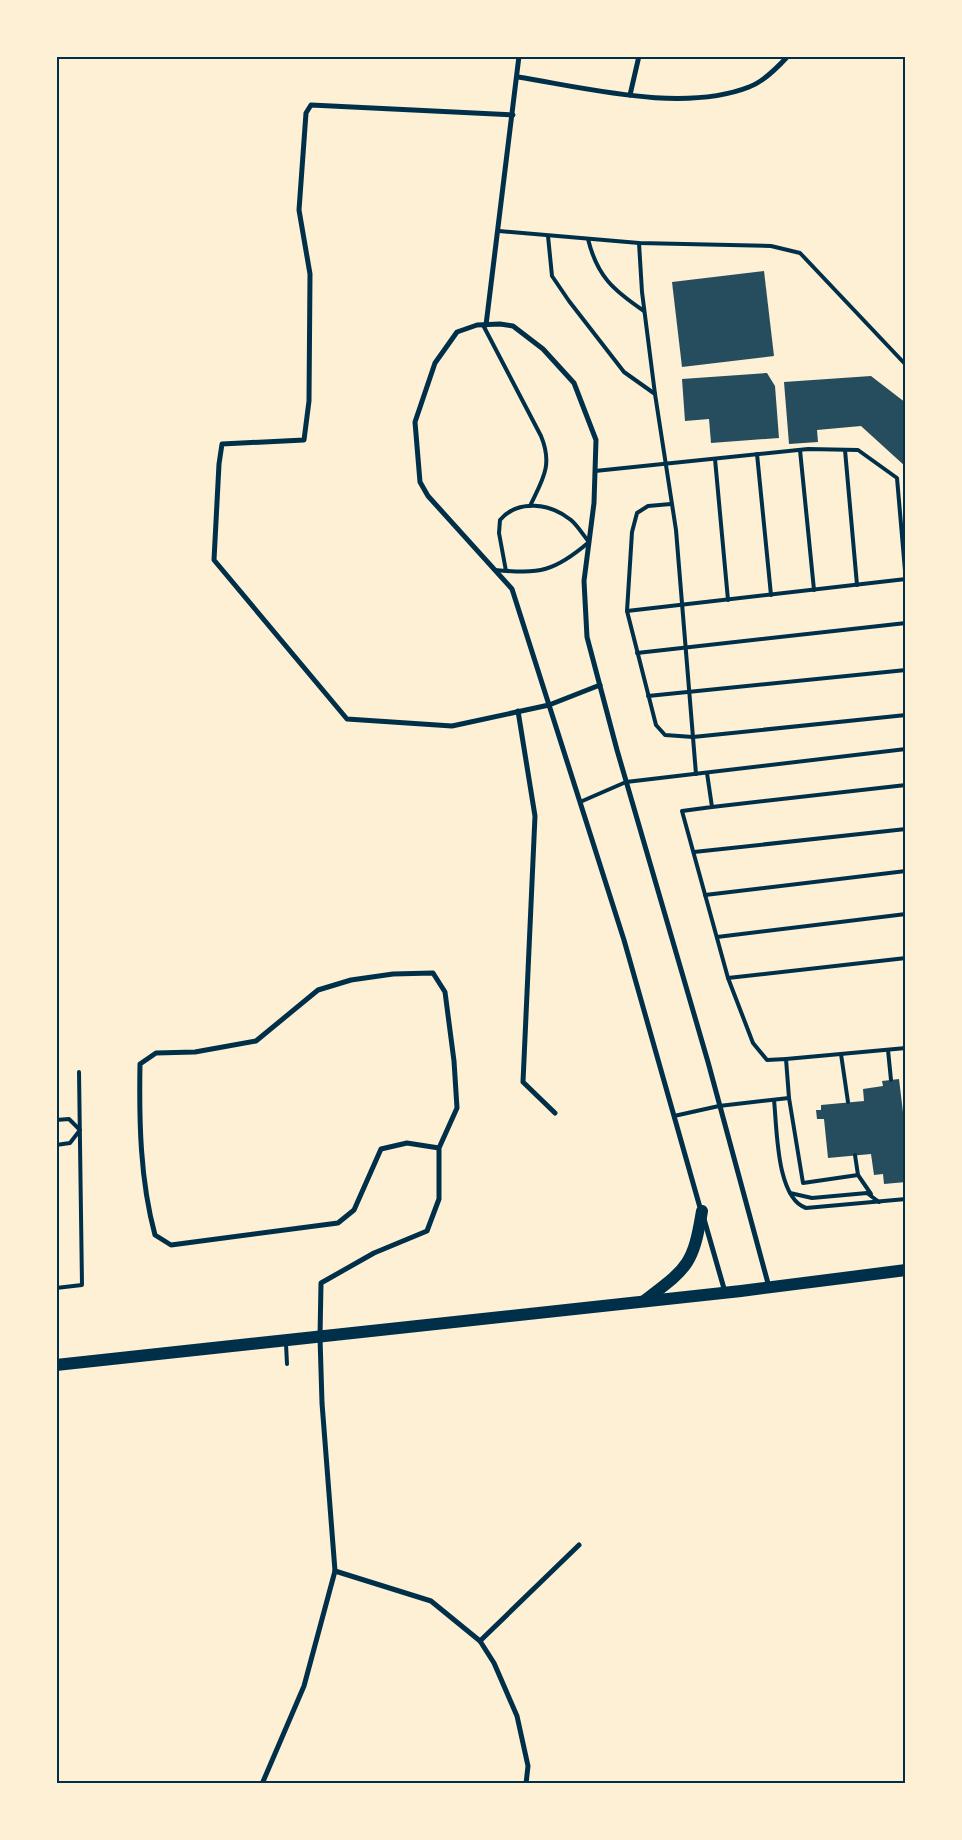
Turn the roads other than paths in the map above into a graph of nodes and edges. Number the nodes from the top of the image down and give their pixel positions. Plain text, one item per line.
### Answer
1 (519, 56) edge
2 (638, 56) edge
3 (788, 56) edge
4 (518, 77) junction
5 (630, 95) junction
6 (513, 115) junction
7 (498, 231) junction
8 (548, 236) junction
9 (588, 238) junction
10 (639, 243) junction
11 (644, 311) junction
12 (485, 325) junction
13 (906, 365) edge
14 (655, 394) junction
15 (800, 450) junction
16 (844, 450) junction
17 (757, 454) junction
18 (715, 458) junction
19 (665, 464) junction
20 (595, 471) junction
21 (671, 504) junction
22 (530, 506) junction
23 (589, 542) junction
24 (495, 570) junction
25 (506, 571) junction
26 (906, 581) edge
27 (857, 585) junction
28 (814, 590) junction
29 (771, 595) junction
30 (728, 600) junction
31 (682, 605) junction
32 (627, 611) junction
33 (906, 623) edge
34 (686, 648) junction
35 (637, 653) junction
36 (906, 670) edge
37 (600, 685) junction
38 (689, 692) junction
39 (648, 696) junction
40 (549, 705) junction
41 (518, 711) junction
42 (906, 715) edge
43 (693, 737) junction
44 (906, 749) edge
45 (707, 773) junction
46 (696, 774) junction
47 (626, 782) junction
48 (906, 785) edge
49 (580, 802) junction
50 (712, 807) junction
51 (906, 829) edge
52 (694, 852) junction
53 (906, 871) edge
54 (705, 895) junction
55 (906, 914) edge
56 (717, 937) junction
57 (906, 958) edge
58 (728, 978) junction
59 (906, 1048) edge
60 (888, 1050) junction
61 (841, 1054) junction
62 (786, 1059) junction
63 (79, 1072) dead end
64 (891, 1080) dead end
65 (789, 1098) junction
66 (774, 1100) junction
67 (848, 1102) dead end
68 (720, 1106) junction
69 (555, 1113) dead end
70 (674, 1116) junction
71 (56, 1120) edge
72 (80, 1130) junction
73 (56, 1145) edge
74 (439, 1148) junction
75 (855, 1155) dead end
76 (858, 1175) junction
77 (905, 1182) edge
78 (790, 1193) junction
79 (906, 1193) edge
80 (871, 1194) junction
81 (906, 1199) edge
82 (880, 1202) junction
83 (702, 1211) junction
84 (906, 1270) edge
85 (56, 1288) edge
86 (769, 1288) junction
87 (725, 1293) junction
88 (643, 1301) junction
89 (320, 1337) junction
90 (286, 1340) junction
91 (287, 1364) dead end
92 (56, 1365) edge
93 (578, 1546) dead end
94 (335, 1571) junction
95 (480, 1641) junction
96 (262, 1784) edge
97 (526, 1784) edge

1 - 4 street
2 - 5 street
3 - 5 street
4 - 5 street
4 - 6 street
6 - 7 street
6 - 41 street
7 - 8 lane
7 - 12 street
8 - 9 lane
8 - 14 lane
9 - 10 lane
9 - 11 lane
10 - 11 lane
10 - 13 lane
11 - 14 lane
12 - 20 street
12 - 22 lane
12 - 24 street
14 - 19 lane
15 - 16 lane
15 - 17 lane
15 - 28 lane
16 - 26 lane
16 - 27 lane
17 - 18 lane
17 - 29 lane
18 - 19 lane
18 - 30 lane
19 - 20 lane
19 - 21 lane
20 - 23 street
21 - 31 lane
21 - 32 lane
22 - 23 lane
22 - 25 lane
23 - 25 lane
23 - 37 street
24 - 25 lane
24 - 40 street
26 - 27 lane
27 - 28 lane
28 - 29 lane
29 - 30 lane
30 - 31 lane
31 - 32 lane
31 - 34 lane
32 - 35 lane
33 - 34 lane
34 - 35 lane
34 - 38 lane
35 - 39 lane
36 - 38 lane
37 - 40 street
37 - 47 street
38 - 39 lane
38 - 43 lane
39 - 43 lane
40 - 41 street
40 - 49 street
41 - 69 street
42 - 43 lane
43 - 46 lane
44 - 45 lane
45 - 46 lane
45 - 50 lane
46 - 47 lane
47 - 49 lane
47 - 68 street
48 - 50 lane
49 - 70 street
50 - 52 lane
51 - 52 lane
52 - 54 lane
53 - 54 lane
54 - 56 lane
55 - 56 lane
56 - 58 lane
57 - 58 lane
58 - 62 lane
59 - 60 lane
60 - 61 lane
60 - 64 lane
61 - 62 lane
61 - 67 lane
62 - 65 lane
63 - 72 lane
65 - 66 lane
65 - 76 lane
66 - 68 lane
66 - 78 lane
68 - 70 lane
68 - 86 street
70 - 83 street
71 - 72 lane
72 - 73 lane
72 - 85 lane
74 - 74 street
74 - 89 street
75 - 76 lane
76 - 80 lane
77 - 79 lane
78 - 80 lane
78 - 82 lane
80 - 82 lane
81 - 82 lane
83 - 87 street
83 - 88 main road
84 - 86 main road
86 - 87 main road
87 - 88 main road
88 - 89 main road
89 - 90 main road
89 - 94 street
90 - 91 lane
90 - 92 main road
93 - 95 street
94 - 95 street
94 - 96 street
95 - 97 street

